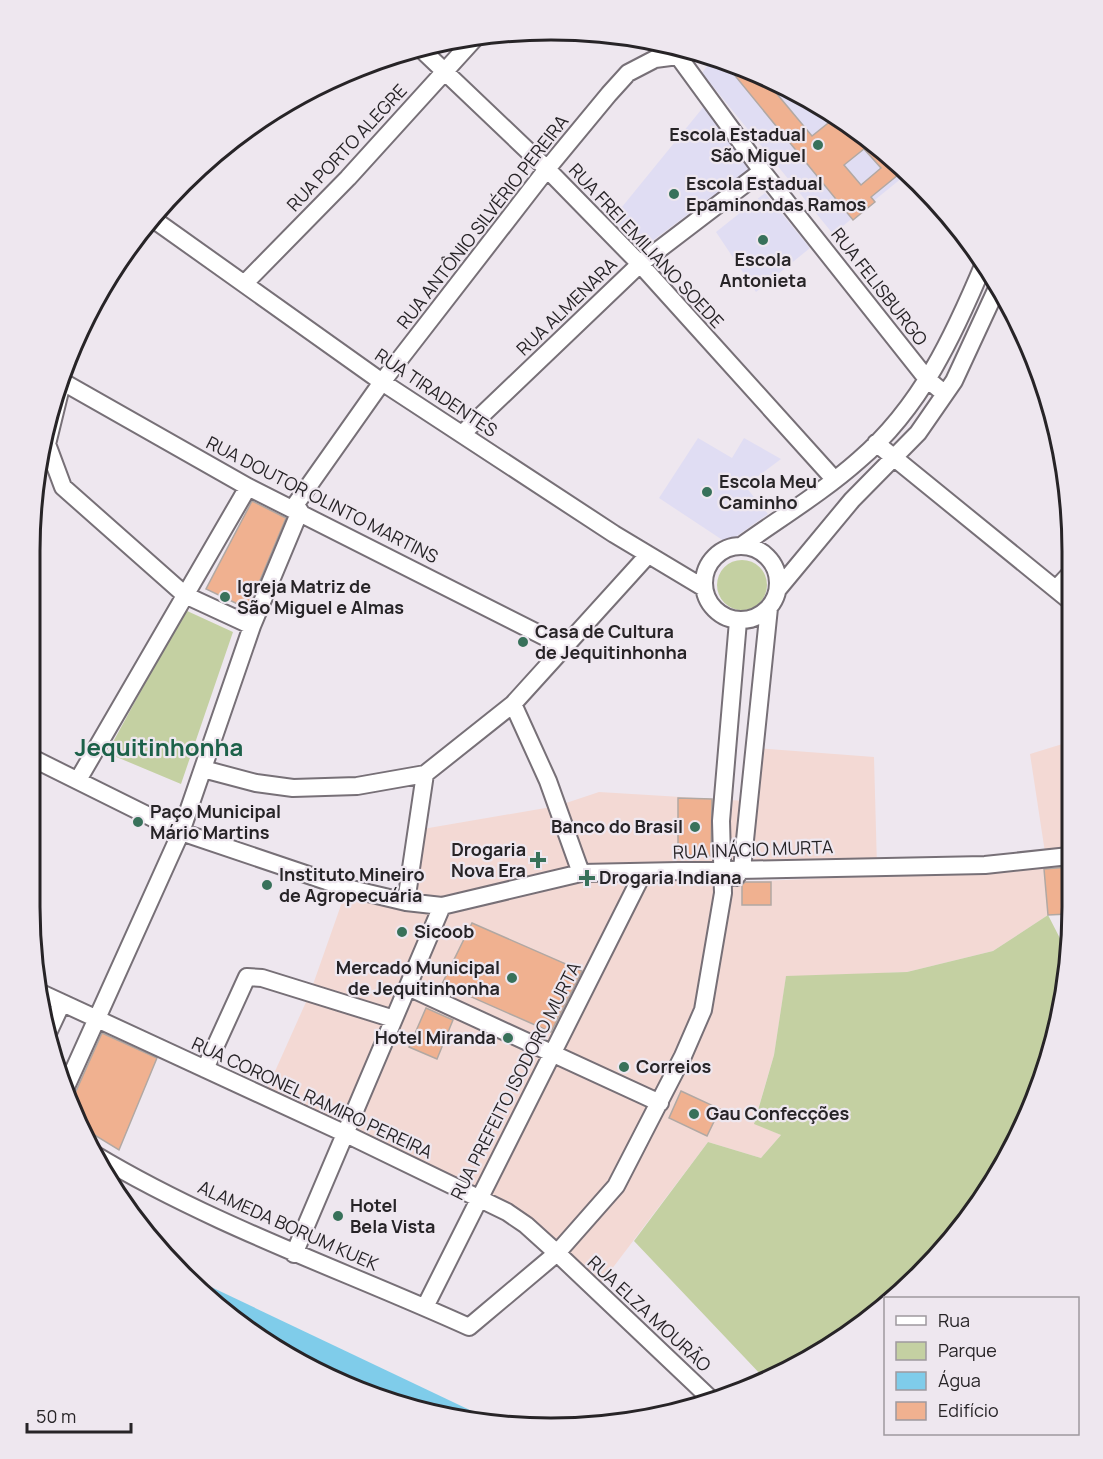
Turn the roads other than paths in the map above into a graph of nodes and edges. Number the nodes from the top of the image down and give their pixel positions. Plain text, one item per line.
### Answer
1 (466, 48) edge
2 (672, 55) edge
3 (428, 56) edge
4 (686, 59) edge
5 (444, 71) junction
6 (547, 169) junction
7 (762, 171) junction
8 (160, 224) edge
9 (640, 264) junction
10 (980, 274) edge
11 (245, 283) junction
12 (994, 296) edge
13 (927, 379) junction
14 (382, 382) junction
15 (69, 385) edge
16 (945, 394) junction
17 (462, 434) junction
18 (876, 443) junction
19 (50, 452) edge
20 (894, 458) junction
21 (834, 479) junction
22 (249, 487) junction
23 (297, 509) junction
24 (741, 546) junction
25 (648, 555) junction
26 (704, 588) junction
27 (778, 588) junction
28 (184, 595) junction
29 (1062, 595) edge
30 (769, 608) junction
31 (738, 621) junction
32 (252, 626) junction
33 (565, 647) junction
34 (513, 704) junction
35 (40, 762) edge
36 (203, 769) junction
37 (425, 774) junction
38 (78, 780) junction
39 (181, 832) junction
40 (1062, 857) edge
41 (742, 869) junction
42 (721, 870) junction
43 (581, 873) junction
44 (643, 873) junction
45 (723, 893) junction
46 (406, 902) junction
47 (442, 906) junction
48 (408, 987) junction
49 (48, 997) edge
50 (62, 1003) junction
51 (98, 1019) junction
52 (394, 1019) junction
53 (53, 1021) edge
54 (551, 1053) junction
55 (205, 1069) junction
56 (70, 1078) edge
57 (660, 1104) junction
58 (346, 1134) junction
59 (109, 1163) edge
60 (479, 1198) junction
61 (557, 1253) junction
62 (294, 1254) junction
63 (425, 1307) junction
64 (706, 1394) edge

1 - 5 street, RUA PORTO ALEGRE
2 - 6 street, RUA ANTÔNIO SILVÉRIO PEREIRA
3 - 5 street, RUA FREI EMILIANO SOEDE
4 - 7 street, RUA FELISBURGO
5 - 6 street, RUA FREI EMILIANO SOEDE
5 - 11 street, RUA PORTO ALEGRE
6 - 9 street, RUA FREI EMILIANO SOEDE
6 - 14 street, RUA ANTÔNIO SILVÉRIO PEREIRA
7 - 9 street, RUA ALMENARA
7 - 13 street, RUA FELISBURGO
8 - 11 street, RUA TIRADENTES
9 - 17 street, RUA ALMENARA
9 - 21 street, RUA FREI EMILIANO SOEDE
10 - 13 street
11 - 14 street, RUA TIRADENTES
12 - 16 street
13 - 16 street, RUA FELISBURGO
13 - 18 street
14 - 17 street, RUA TIRADENTES
14 - 23 street, RUA ANTÔNIO SILVÉRIO PEREIRA
15 - 22 street, RUA DOUTOR OLINTO MARTINS
16 - 20 street
17 - 25 street, RUA TIRADENTES
18 - 20 street
18 - 21 street
19 - 28 street
20 - 27 street
20 - 29 street
21 - 24 street
22 - 23 street, RUA DOUTOR OLINTO MARTINS
22 - 28 street
23 - 32 street, RUA ANTÔNIO SILVÉRIO PEREIRA
23 - 33 street, RUA DOUTOR OLINTO MARTINS
24 - 26 street
24 - 27 street
25 - 26 street, RUA TIRADENTES
25 - 33 street
26 - 31 street
27 - 30 street
28 - 32 street
28 - 38 street
30 - 31 street
30 - 41 street
31 - 42 street
32 - 36 street, RUA ANTÔNIO SILVÉRIO PEREIRA
33 - 34 street
34 - 37 street
34 - 43 street
35 - 38 street, RUA INÁCIO MURTA
36 - 37 street
36 - 39 street, RUA ANTÔNIO SILVÉRIO PEREIRA
37 - 46 street
38 - 39 street, RUA INÁCIO MURTA
39 - 46 street, RUA INÁCIO MURTA
39 - 51 street
40 - 41 street, RUA INÁCIO MURTA
41 - 42 street, RUA INÁCIO MURTA
41 - 45 street
42 - 44 street, RUA INÁCIO MURTA
42 - 45 street
43 - 44 street, RUA INÁCIO MURTA
43 - 47 street, RUA INÁCIO MURTA
44 - 54 street, RUA PREFEITO ISODORO MURTA
45 - 57 street
46 - 47 street, RUA INÁCIO MURTA
47 - 48 street
48 - 52 street
48 - 54 street
49 - 50 street, RUA CORONEL RAMIRO PEREIRA
50 - 51 street, RUA CORONEL RAMIRO PEREIRA
50 - 53 street
51 - 55 street, RUA CORONEL RAMIRO PEREIRA
51 - 56 street
52 - 55 street
52 - 58 street
54 - 57 street
54 - 60 street, RUA PREFEITO ISODORO MURTA
55 - 58 street, RUA CORONEL RAMIRO PEREIRA
57 - 61 street
58 - 60 street, RUA CORONEL RAMIRO PEREIRA
58 - 62 street
59 - 62 street, ALAMEDA BORUM KUEK
60 - 61 street, RUA CORONEL RAMIRO PEREIRA
60 - 63 street, RUA PREFEITO ISODORO MURTA
61 - 63 street, ALAMEDA BORUM KUEK
61 - 64 street, RUA ELZA MOURÃO
62 - 63 street, ALAMEDA BORUM KUEK

